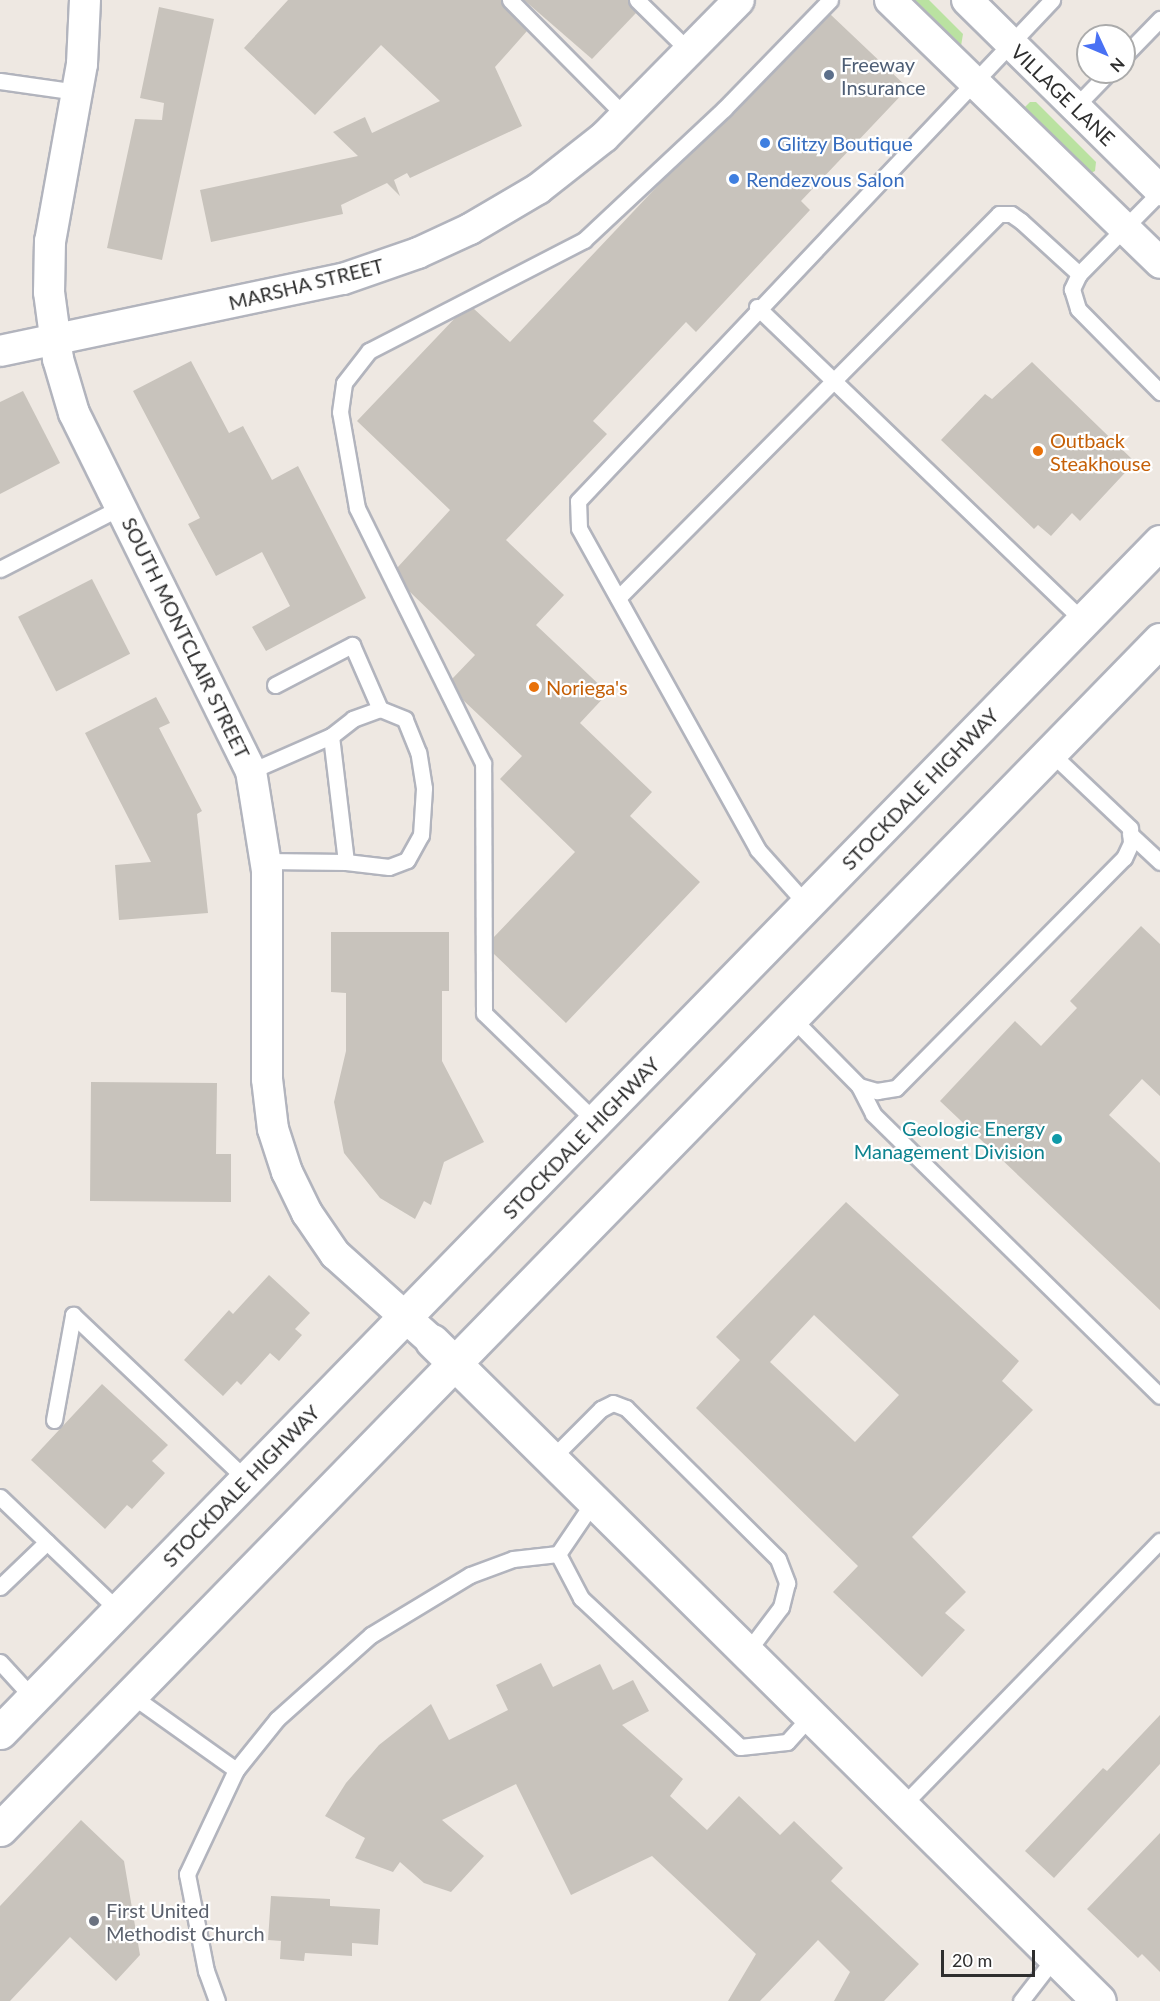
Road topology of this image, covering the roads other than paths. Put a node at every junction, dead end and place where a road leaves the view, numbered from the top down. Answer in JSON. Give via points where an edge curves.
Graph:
{"nodes":[{"id":1,"x":85,"y":0,"type":"edge"},
{"id":2,"x":510,"y":0,"type":"edge"},
{"id":3,"x":637,"y":0,"type":"edge"},
{"id":4,"x":739,"y":0,"type":"edge"},
{"id":5,"x":830,"y":0,"type":"edge"},
{"id":6,"x":890,"y":0,"type":"edge"},
{"id":7,"x":967,"y":0,"type":"edge"},
{"id":8,"x":1052,"y":0,"type":"edge"},
{"id":9,"x":1160,"y":19,"type":"edge"},
{"id":10,"x":1010,"y":43,"type":"junction"},
{"id":11,"x":1136,"y":44,"type":"edge"},
{"id":12,"x":689,"y":51,"type":"junction"},
{"id":13,"x":974,"y":80,"type":"junction"},
{"id":14,"x":0,"y":81,"type":"edge"},
{"id":15,"x":1097,"y":84,"type":"edge"},
{"id":16,"x":77,"y":92,"type":"junction"},
{"id":17,"x":1075,"y":107,"type":"junction"},
{"id":18,"x":625,"y":116,"type":"junction"},
{"id":19,"x":1160,"y":191,"type":"edge"},
{"id":20,"x":1124,"y":228,"type":"junction"},
{"id":21,"x":1160,"y":263,"type":"edge"},
{"id":22,"x":1079,"y":274,"type":"junction"},
{"id":23,"x":758,"y":307,"type":"junction"},
{"id":24,"x":54,"y":340,"type":"junction"},
{"id":25,"x":0,"y":351,"type":"edge"},
{"id":26,"x":835,"y":382,"type":"junction"},
{"id":27,"x":1160,"y":392,"type":"edge"},
{"id":28,"x":121,"y":507,"type":"junction"},
{"id":29,"x":1160,"y":542,"type":"edge"},
{"id":30,"x":0,"y":570,"type":"edge"},
{"id":31,"x":618,"y":598,"type":"junction"},
{"id":32,"x":1083,"y":621,"type":"junction"},
{"id":33,"x":1160,"y":640,"type":"edge"},
{"id":34,"x":274,"y":685,"type":"dead end"},
{"id":35,"x":380,"y":709,"type":"junction"},
{"id":36,"x":331,"y":735,"type":"junction"},
{"id":37,"x":1050,"y":752,"type":"junction"},
{"id":38,"x":251,"y":771,"type":"junction"},
{"id":39,"x":1130,"y":834,"type":"junction"},
{"id":40,"x":266,"y":861,"type":"junction"},
{"id":41,"x":346,"y":862,"type":"junction"},
{"id":42,"x":1160,"y":862,"type":"edge"},
{"id":43,"x":807,"y":905,"type":"junction"},
{"id":44,"x":791,"y":1017,"type":"junction"},
{"id":45,"x":859,"y":1086,"type":"junction"},
{"id":46,"x":596,"y":1122,"type":"junction"},
{"id":47,"x":406,"y":1317,"type":"junction"},
{"id":48,"x":443,"y":1352,"type":"junction"},
{"id":49,"x":1160,"y":1396,"type":"edge"},
{"id":50,"x":54,"y":1420,"type":"dead end"},
{"id":51,"x":551,"y":1458,"type":"junction"},
{"id":52,"x":247,"y":1480,"type":"junction"},
{"id":53,"x":0,"y":1497,"type":"edge"},
{"id":54,"x":594,"y":1501,"type":"junction"},
{"id":55,"x":1160,"y":1540,"type":"edge"},
{"id":56,"x":47,"y":1542,"type":"junction"},
{"id":57,"x":558,"y":1554,"type":"junction"},
{"id":58,"x":0,"y":1587,"type":"edge"},
{"id":59,"x":119,"y":1611,"type":"junction"},
{"id":60,"x":747,"y":1652,"type":"junction"},
{"id":61,"x":0,"y":1662,"type":"edge"},
{"id":62,"x":131,"y":1695,"type":"junction"},
{"id":63,"x":33,"y":1698,"type":"junction"},
{"id":64,"x":811,"y":1716,"type":"junction"},
{"id":65,"x":0,"y":1732,"type":"edge"},
{"id":66,"x":236,"y":1770,"type":"junction"},
{"id":67,"x":902,"y":1806,"type":"junction"},
{"id":68,"x":0,"y":1829,"type":"edge"},
{"id":69,"x":1055,"y":1957,"type":"junction"},
{"id":70,"x":217,"y":2001,"type":"edge"},
{"id":71,"x":1021,"y":2001,"type":"edge"},
{"id":72,"x":1099,"y":2001,"type":"edge"}],
"edges":[{"from":1,"to":16,"type":"street","name":"SOUTH MONTCLAIR STREET"},
{"from":2,"to":18,"type":"lane"},
{"from":3,"to":12,"type":"lane"},
{"from":4,"to":12,"type":"street","name":"MARSHA STREET"},
{"from":5,"to":46,"type":"lane","via":[[724,109],[584,240],[369,351],[344,383],[340,412],[357,508],[483,763],[484,1013]]},
{"from":6,"to":13,"type":"street"},
{"from":7,"to":10,"type":"street","name":"VILLAGE LANE"},
{"from":8,"to":10,"type":"lane"},
{"from":9,"to":11,"type":"lane"},
{"from":10,"to":13,"type":"lane"},
{"from":10,"to":17,"type":"street","name":"VILLAGE LANE"},
{"from":12,"to":18,"type":"street","name":"MARSHA STREET"},
{"from":13,"to":20,"type":"street"},
{"from":13,"to":23,"type":"lane"},
{"from":14,"to":16,"type":"lane"},
{"from":15,"to":17,"type":"lane"},
{"from":16,"to":24,"type":"street","name":"SOUTH MONTCLAIR STREET","via":[[50,241],[49,292]]},
{"from":17,"to":19,"type":"street","name":"VILLAGE LANE"},
{"from":18,"to":24,"type":"street","name":"MARSHA STREET","via":[[538,189],[479,224],[418,253],[343,279]]},
{"from":19,"to":20,"type":"lane"},
{"from":20,"to":21,"type":"street"},
{"from":20,"to":22,"type":"lane"},
{"from":22,"to":26,"type":"lane","via":[[1021,221],[1011,214],[999,214]]},
{"from":22,"to":27,"type":"lane","via":[[1072,289],[1078,309]]},
{"from":23,"to":26,"type":"lane"},
{"from":23,"to":31,"type":"lane","via":[[578,501],[579,528]]},
{"from":24,"to":25,"type":"street","name":"MARSHA STREET"},
{"from":24,"to":28,"type":"street","name":"SOUTH MONTCLAIR STREET","via":[[75,413]]},
{"from":26,"to":31,"type":"lane"},
{"from":26,"to":32,"type":"lane"},
{"from":28,"to":30,"type":"lane"},
{"from":28,"to":38,"type":"street","name":"SOUTH MONTCLAIR STREET"},
{"from":29,"to":32,"type":"main road","name":"STOCKDALE HIGHWAY"},
{"from":31,"to":43,"type":"lane","via":[[758,850]]},
{"from":32,"to":43,"type":"main road","name":"STOCKDALE HIGHWAY"},
{"from":33,"to":37,"type":"main road"},
{"from":34,"to":35,"type":"lane","via":[[352,645]]},
{"from":35,"to":36,"type":"lane","via":[[353,719]]},
{"from":35,"to":41,"type":"lane","via":[[405,719],[418,752],[424,788],[421,835],[407,860],[389,867]]},
{"from":36,"to":38,"type":"lane"},
{"from":36,"to":41,"type":"lane"},
{"from":37,"to":39,"type":"lane","via":[[1130,828]]},
{"from":37,"to":44,"type":"main road"},
{"from":38,"to":40,"type":"street","name":"SOUTH MONTCLAIR STREET"},
{"from":39,"to":42,"type":"lane"},
{"from":39,"to":45,"type":"lane","via":[[1131,843],[1124,858],[896,1088],[877,1091]]},
{"from":40,"to":41,"type":"lane"},
{"from":40,"to":47,"type":"street","name":"SOUTH MONTCLAIR STREET","via":[[267,1079],[273,1129],[306,1213],[335,1254]]},
{"from":43,"to":46,"type":"main road","name":"STOCKDALE HIGHWAY"},
{"from":44,"to":45,"type":"lane"},
{"from":44,"to":48,"type":"main road"},
{"from":45,"to":49,"type":"lane","via":[[873,1114]]},
{"from":46,"to":47,"type":"main road","name":"STOCKDALE HIGHWAY"},
{"from":47,"to":48,"type":"street","name":"SOUTH MONTCLAIR STREET"},
{"from":47,"to":52,"type":"main road","name":"STOCKDALE HIGHWAY"},
{"from":48,"to":51,"type":"main road"},
{"from":48,"to":62,"type":"main road"},
{"from":50,"to":52,"type":"lane","via":[[73,1315]]},
{"from":51,"to":54,"type":"main road"},
{"from":51,"to":60,"type":"lane","via":[[601,1409],[613,1403],[626,1408],[778,1559],[788,1583],[781,1606]]},
{"from":52,"to":59,"type":"main road","name":"STOCKDALE HIGHWAY"},
{"from":53,"to":56,"type":"lane"},
{"from":54,"to":57,"type":"lane"},
{"from":54,"to":60,"type":"main road"},
{"from":55,"to":67,"type":"lane"},
{"from":56,"to":58,"type":"lane"},
{"from":56,"to":59,"type":"lane"},
{"from":57,"to":64,"type":"lane","via":[[581,1598],[740,1747],[787,1742]]},
{"from":57,"to":66,"type":"lane","via":[[513,1559],[471,1575],[371,1635],[277,1719]]},
{"from":59,"to":63,"type":"main road","name":"STOCKDALE HIGHWAY"},
{"from":60,"to":64,"type":"main road"},
{"from":61,"to":63,"type":"lane"},
{"from":62,"to":66,"type":"lane"},
{"from":62,"to":68,"type":"main road"},
{"from":63,"to":65,"type":"main road","name":"STOCKDALE HIGHWAY"},
{"from":64,"to":67,"type":"main road"},
{"from":66,"to":70,"type":"lane","via":[[188,1874],[206,1971]]},
{"from":67,"to":69,"type":"main road"},
{"from":69,"to":71,"type":"lane"},
{"from":69,"to":72,"type":"main road"}]}
